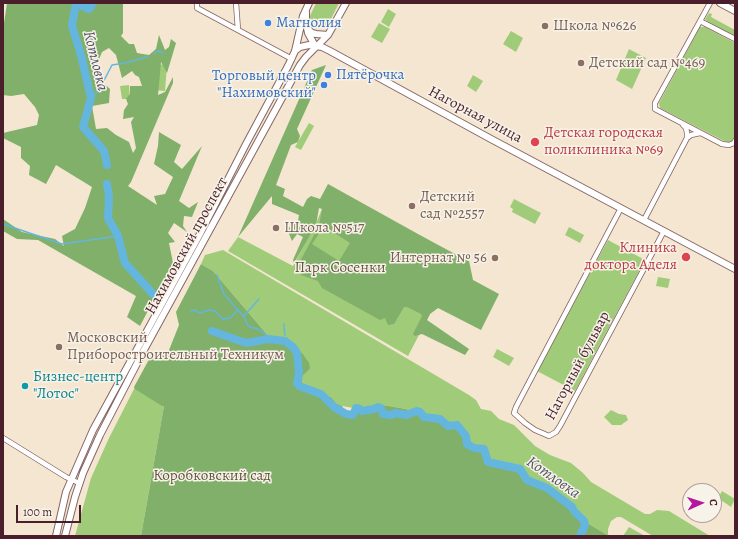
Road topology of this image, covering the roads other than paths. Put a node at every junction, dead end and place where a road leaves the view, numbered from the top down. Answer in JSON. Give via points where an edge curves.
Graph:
{"nodes":[{"id":1,"x":197,"y":3,"type":"edge"},
{"id":2,"x":236,"y":3,"type":"edge"},
{"id":3,"x":346,"y":3,"type":"edge"},
{"id":4,"x":710,"y":3,"type":"edge"},
{"id":5,"x":720,"y":3,"type":"edge"},
{"id":6,"x":308,"y":6,"type":"edge"},
{"id":7,"x":735,"y":11,"type":"edge"},
{"id":8,"x":700,"y":21,"type":"junction"},
{"id":9,"x":307,"y":28,"type":"junction"},
{"id":10,"x":238,"y":30,"type":"junction"},
{"id":11,"x":328,"y":36,"type":"junction"},
{"id":12,"x":735,"y":40,"type":"edge"},
{"id":13,"x":316,"y":46,"type":"junction"},
{"id":14,"x":295,"y":51,"type":"junction"},
{"id":15,"x":330,"y":51,"type":"junction"},
{"id":16,"x":292,"y":59,"type":"junction"},
{"id":17,"x":304,"y":59,"type":"junction"},
{"id":18,"x":683,"y":124,"type":"junction"},
{"id":19,"x":701,"y":133,"type":"junction"},
{"id":20,"x":687,"y":138,"type":"junction"},
{"id":21,"x":735,"y":140,"type":"edge"},
{"id":22,"x":621,"y":208,"type":"junction"},
{"id":23,"x":644,"y":220,"type":"junction"},
{"id":24,"x":664,"y":231,"type":"junction"},
{"id":25,"x":735,"y":269,"type":"edge"},
{"id":26,"x":3,"y":438,"type":"edge"},
{"id":27,"x":71,"y":479,"type":"junction"},
{"id":28,"x":79,"y":483,"type":"junction"},
{"id":29,"x":56,"y":536,"type":"edge"},
{"id":30,"x":65,"y":536,"type":"edge"}],
"edges":[{"from":1,"to":10,"type":"street","via":[[197,8]]},
{"from":2,"to":10,"type":"street"},
{"from":3,"to":11,"type":"main road","name":"Нахимовский проспект"},
{"from":4,"to":8,"type":"street"},
{"from":5,"to":7,"type":"main road"},
{"from":6,"to":9,"type":"main road","name":"Нахимовский проспект"},
{"from":6,"to":14,"type":"main road","name":"Нахимовский проспект","via":[[303,16]]},
{"from":8,"to":12,"type":"street"},
{"from":8,"to":18,"type":"street","via":[[655,103],[656,109]]},
{"from":9,"to":11,"type":"main road","via":[[312,33]]},
{"from":9,"to":13,"type":"main road"},
{"from":10,"to":16,"type":"street"},
{"from":11,"to":13,"type":"main road","name":"Нахимовский проспект"},
{"from":11,"to":15,"type":"main road","via":[[327,45]]},
{"from":13,"to":14,"type":"main road","name":"Нагорная улица","via":[[304,45]]},
{"from":13,"to":15,"type":"main road","name":"Нагорная улица"},
{"from":13,"to":17,"type":"main road","name":"Нахимовский проспект"},
{"from":14,"to":16,"type":"main road","name":"Нахимовский проспект"},
{"from":15,"to":17,"type":"main road","via":[[317,48]]},
{"from":15,"to":22,"type":"main road","name":"Нагорная улица"},
{"from":16,"to":27,"type":"main road","name":"Нахимовский проспект","via":[[93,430]]},
{"from":17,"to":28,"type":"main road","name":"Нахимовский проспект","via":[[145,348],[100,435]]},
{"from":18,"to":19,"type":"street"},
{"from":18,"to":20,"type":"street"},
{"from":19,"to":20,"type":"street"},
{"from":19,"to":21,"type":"street","via":[[722,144],[729,145]]},
{"from":20,"to":23,"type":"street"},
{"from":22,"to":23,"type":"main road","name":"Нагорная улица"},
{"from":22,"to":24,"type":"street","name":"Нагорный бульвар","via":[[516,407],[514,413],[535,430],[549,436],[560,426]]},
{"from":23,"to":24,"type":"main road","name":"Нагорная улица"},
{"from":24,"to":25,"type":"main road","name":"Нагорная улица"},
{"from":26,"to":27,"type":"street"},
{"from":27,"to":28,"type":"street"},
{"from":27,"to":29,"type":"main road","name":"Нахимовский проспект"},
{"from":28,"to":30,"type":"main road","name":"Нахимовский проспект"}]}
